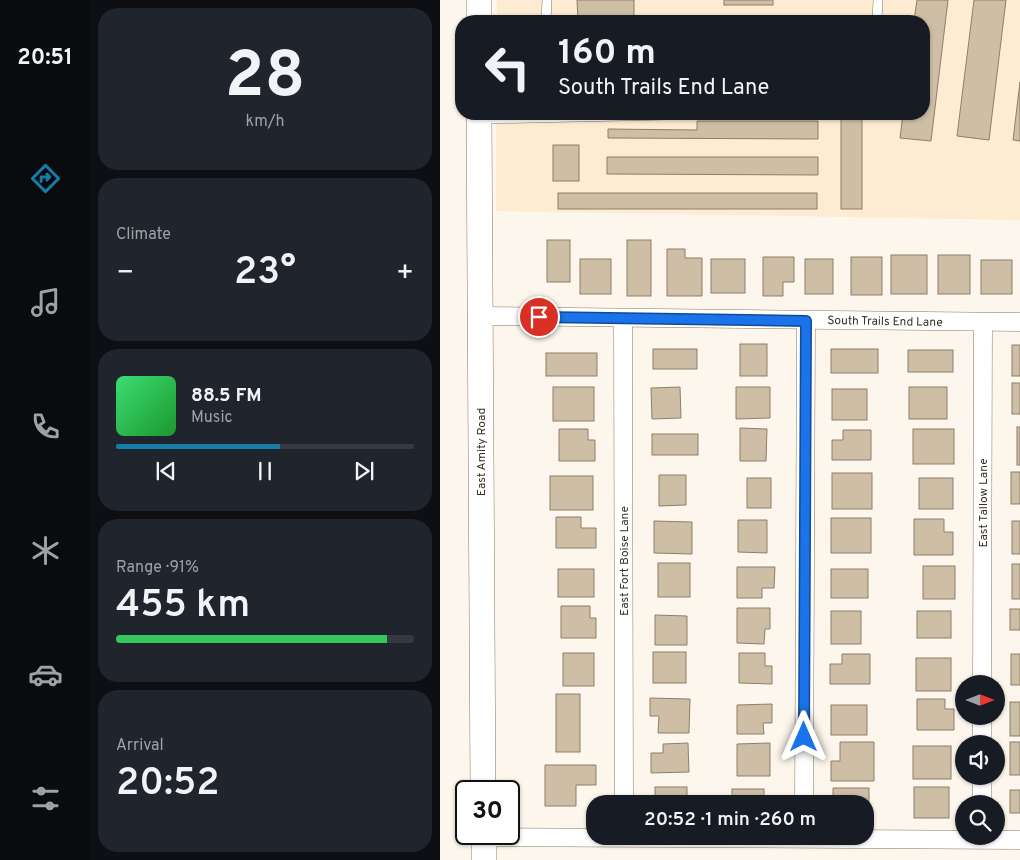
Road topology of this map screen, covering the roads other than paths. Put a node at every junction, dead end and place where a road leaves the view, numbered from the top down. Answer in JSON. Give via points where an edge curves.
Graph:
{"nodes":[{"id":1,"x":479,"y":0,"type":"edge"},
{"id":2,"x":547,"y":0,"type":"edge"},
{"id":3,"x":878,"y":0,"type":"edge"},
{"id":4,"x":479,"y":15,"type":"edge"},
{"id":5,"x":546,"y":15,"type":"edge"},
{"id":6,"x":877,"y":15,"type":"edge"},
{"id":7,"x":479,"y":120,"type":"edge"},
{"id":8,"x":481,"y":316,"type":"junction"},
{"id":9,"x":623,"y":318,"type":"junction"},
{"id":10,"x":806,"y":321,"type":"junction"},
{"id":11,"x":983,"y":322,"type":"junction"},
{"id":12,"x":1020,"y":322,"type":"edge"},
{"id":13,"x":982,"y":675,"type":"edge"},
{"id":14,"x":483,"y":780,"type":"edge"},
{"id":15,"x":624,"y":795,"type":"edge"},
{"id":16,"x":804,"y":795,"type":"edge"},
{"id":17,"x":874,"y":838,"type":"edge"},
{"id":18,"x":955,"y":838,"type":"edge"},
{"id":19,"x":586,"y":839,"type":"edge"},
{"id":20,"x":1005,"y":839,"type":"edge"},
{"id":21,"x":1020,"y":840,"type":"edge"},
{"id":22,"x":520,"y":842,"type":"edge"}],
"edges":[{"from":1,"to":4,"type":"street"},
{"from":2,"to":5,"type":"lane"},
{"from":3,"to":6,"type":"lane"},
{"from":7,"to":8,"type":"street","name":"East Amity Road"},
{"from":8,"to":9,"type":"street","name":"South Trails End Lane"},
{"from":8,"to":14,"type":"street","name":"East Amity Road"},
{"from":9,"to":10,"type":"street","name":"South Trails End Lane"},
{"from":9,"to":15,"type":"street","name":"East Fort Boise Lane"},
{"from":10,"to":11,"type":"street","name":"South Trails End Lane"},
{"from":10,"to":16,"type":"street"},
{"from":11,"to":12,"type":"street","name":"South Trails End Lane"},
{"from":11,"to":13,"type":"street","name":"East Tallow Lane"},
{"from":17,"to":18,"type":"street"},
{"from":19,"to":22,"type":"street"},
{"from":20,"to":21,"type":"street"}]}
